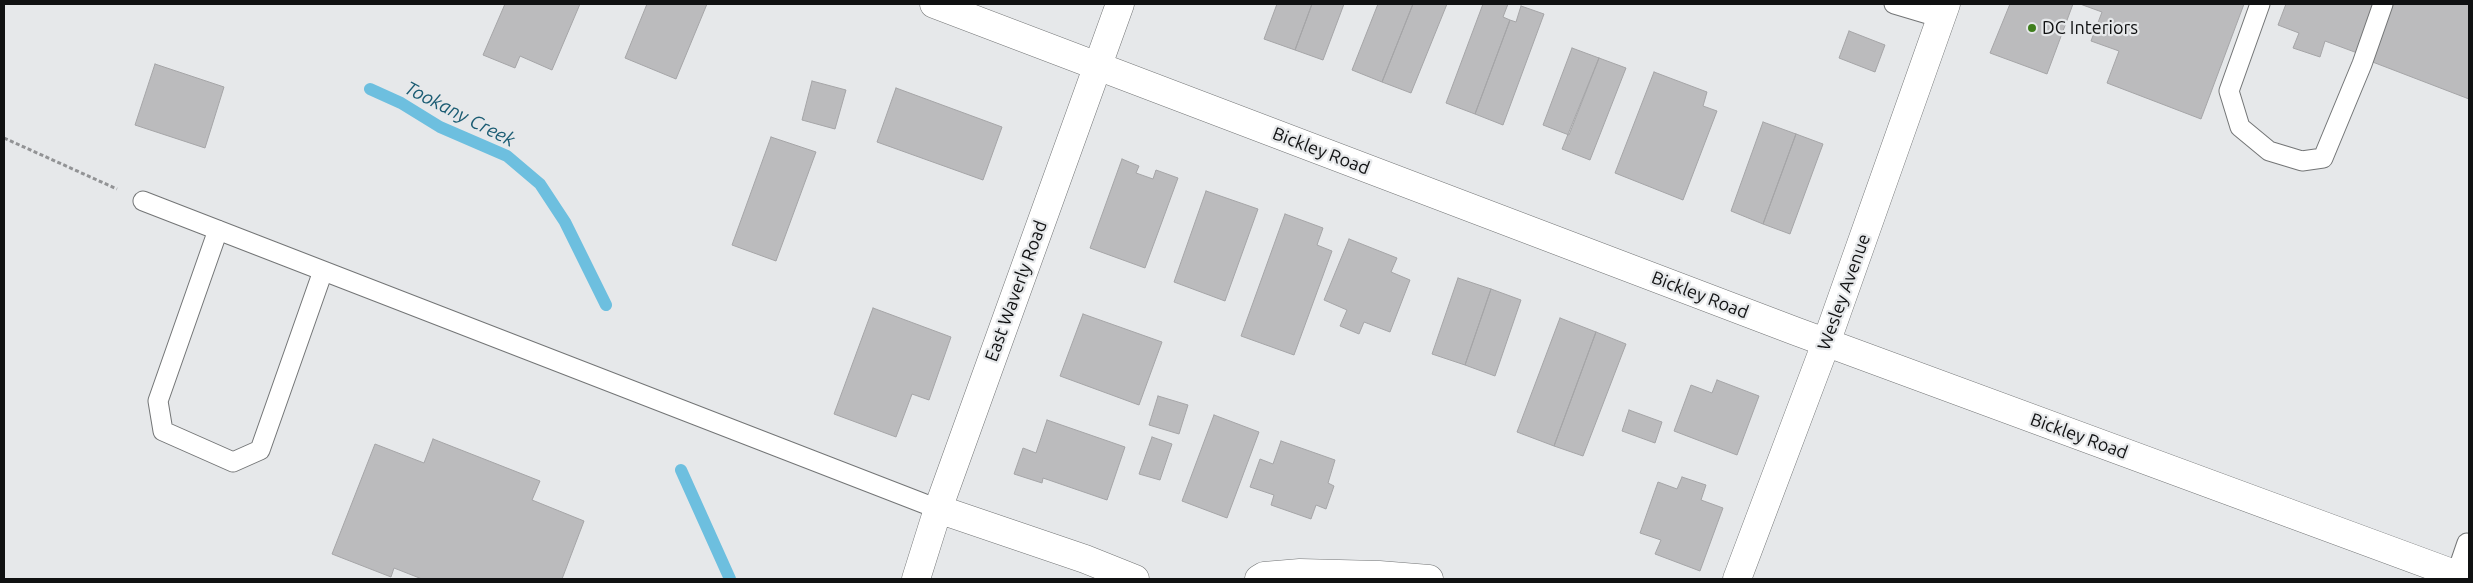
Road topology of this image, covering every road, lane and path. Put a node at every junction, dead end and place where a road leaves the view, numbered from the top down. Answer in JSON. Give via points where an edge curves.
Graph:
{"nodes":[{"id":1,"x":934,"y":4,"type":"edge"},
{"id":2,"x":1120,"y":4,"type":"edge"},
{"id":3,"x":1894,"y":4,"type":"edge"},
{"id":4,"x":2260,"y":4,"type":"edge"},
{"id":5,"x":2383,"y":4,"type":"edge"},
{"id":6,"x":1944,"y":11,"type":"edge"},
{"id":7,"x":1096,"y":66,"type":"junction"},
{"id":8,"x":4,"y":138,"type":"edge"},
{"id":9,"x":142,"y":201,"type":"joint"},
{"id":10,"x":218,"y":230,"type":"junction"},
{"id":11,"x":323,"y":270,"type":"junction"},
{"id":12,"x":1826,"y":343,"type":"junction"},
{"id":13,"x":938,"y":509,"type":"junction"},
{"id":14,"x":2467,"y":543,"type":"dead end"},
{"id":15,"x":2462,"y":577,"type":"edge"},
{"id":16,"x":916,"y":579,"type":"edge"},
{"id":17,"x":1135,"y":579,"type":"edge"},
{"id":18,"x":1259,"y":579,"type":"edge"},
{"id":19,"x":1429,"y":579,"type":"edge"},
{"id":20,"x":1737,"y":579,"type":"edge"}],
"edges":[{"from":1,"to":7,"type":"street","name":"Bickley Road"},
{"from":2,"to":7,"type":"street","name":"East Waverly Road"},
{"from":3,"to":6,"type":"lane"},
{"from":4,"to":5,"type":"lane","via":[[2229,91],[2240,127],[2270,151],[2302,161],[2323,158]]},
{"from":6,"to":12,"type":"street","name":"Wesley Avenue"},
{"from":7,"to":12,"type":"street","name":"Bickley Road"},
{"from":7,"to":13,"type":"street","name":"East Waverly Road"},
{"from":8,"to":9,"type":"path"},
{"from":9,"to":10,"type":"lane"},
{"from":10,"to":11,"type":"lane"},
{"from":10,"to":11,"type":"lane","via":[[158,401],[163,431],[233,462],[260,450]]},
{"from":11,"to":13,"type":"lane"},
{"from":12,"to":15,"type":"street","name":"Bickley Road"},
{"from":12,"to":20,"type":"street","name":"Wesley Avenue"},
{"from":13,"to":16,"type":"street","name":"East Waverly Road"},
{"from":13,"to":17,"type":"street"},
{"from":14,"to":15,"type":"lane"},
{"from":18,"to":19,"type":"street","via":[[1318,573]]}]}
